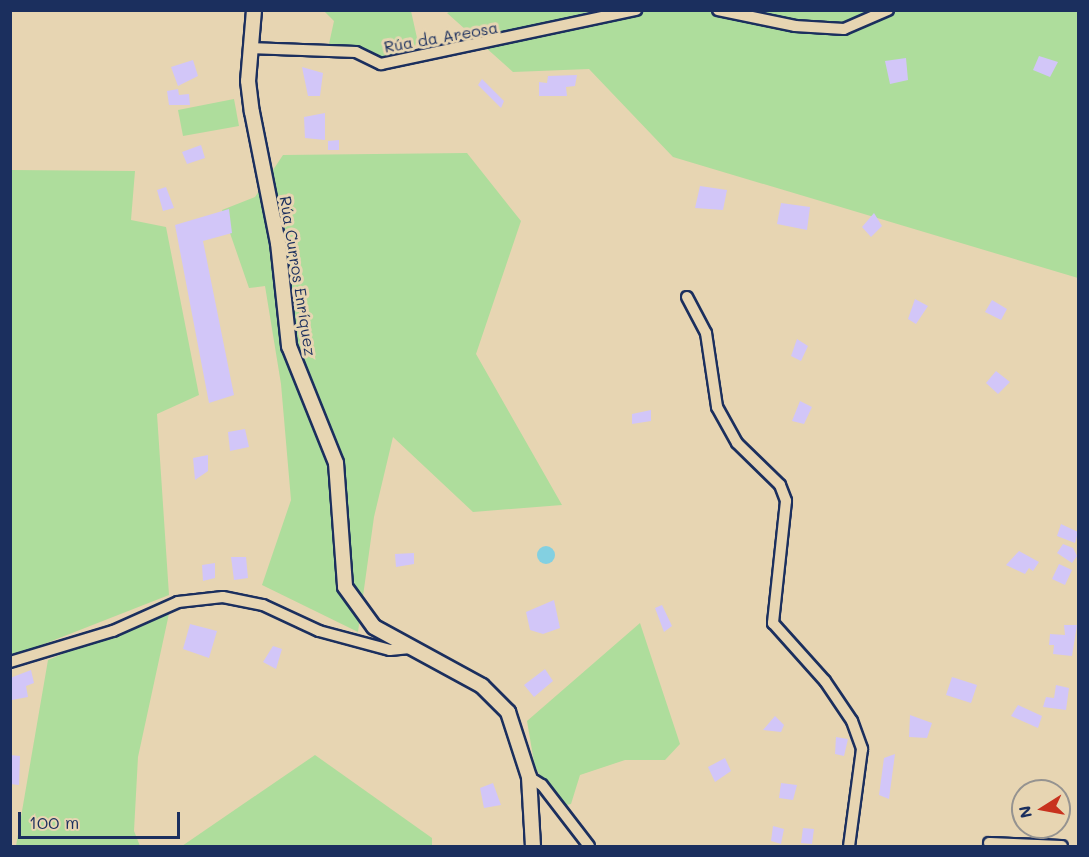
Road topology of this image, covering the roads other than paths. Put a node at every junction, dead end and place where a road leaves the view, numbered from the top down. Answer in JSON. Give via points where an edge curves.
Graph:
{"nodes":[{"id":1,"x":254,"y":10,"type":"edge"},
{"id":2,"x":636,"y":10,"type":"edge"},
{"id":3,"x":718,"y":10,"type":"edge"},
{"id":4,"x":888,"y":10,"type":"edge"},
{"id":5,"x":249,"y":48,"type":"junction"},
{"id":6,"x":687,"y":297,"type":"dead end"},
{"id":7,"x":410,"y":648,"type":"junction"},
{"id":8,"x":10,"y":662,"type":"edge"},
{"id":9,"x":529,"y":777,"type":"junction"},
{"id":10,"x":989,"y":843,"type":"dead end"},
{"id":11,"x":533,"y":846,"type":"edge"},
{"id":12,"x":589,"y":846,"type":"edge"},
{"id":13,"x":849,"y":846,"type":"edge"},
{"id":14,"x":1062,"y":846,"type":"edge"}],
"edges":[{"from":1,"to":5,"type":"street","name":"Rúa Curros Enríquez"},
{"from":2,"to":5,"type":"street","name":"Rúa da Areosa","via":[[381,64],[356,52]]},
{"from":3,"to":4,"type":"street","via":[[795,26],[844,29]]},
{"from":5,"to":7,"type":"street","name":"Rúa Curros Enríquez","via":[[252,112],[278,243],[289,346],[336,463],[345,587],[362,616]]},
{"from":6,"to":13,"type":"street","via":[[706,333],[717,407],[737,443],[780,485],[786,501],[773,623],[825,681],[852,721],[862,749]]},
{"from":7,"to":8,"type":"street","via":[[390,650],[319,631],[263,605],[223,597],[178,602],[103,634]]},
{"from":7,"to":9,"type":"street","name":"Rúa Curros Enríquez","via":[[498,699],[517,730]]},
{"from":9,"to":11,"type":"street","name":"Rúa Curros Enríquez"},
{"from":9,"to":12,"type":"street","via":[[542,785]]},
{"from":10,"to":14,"type":"street"}]}
